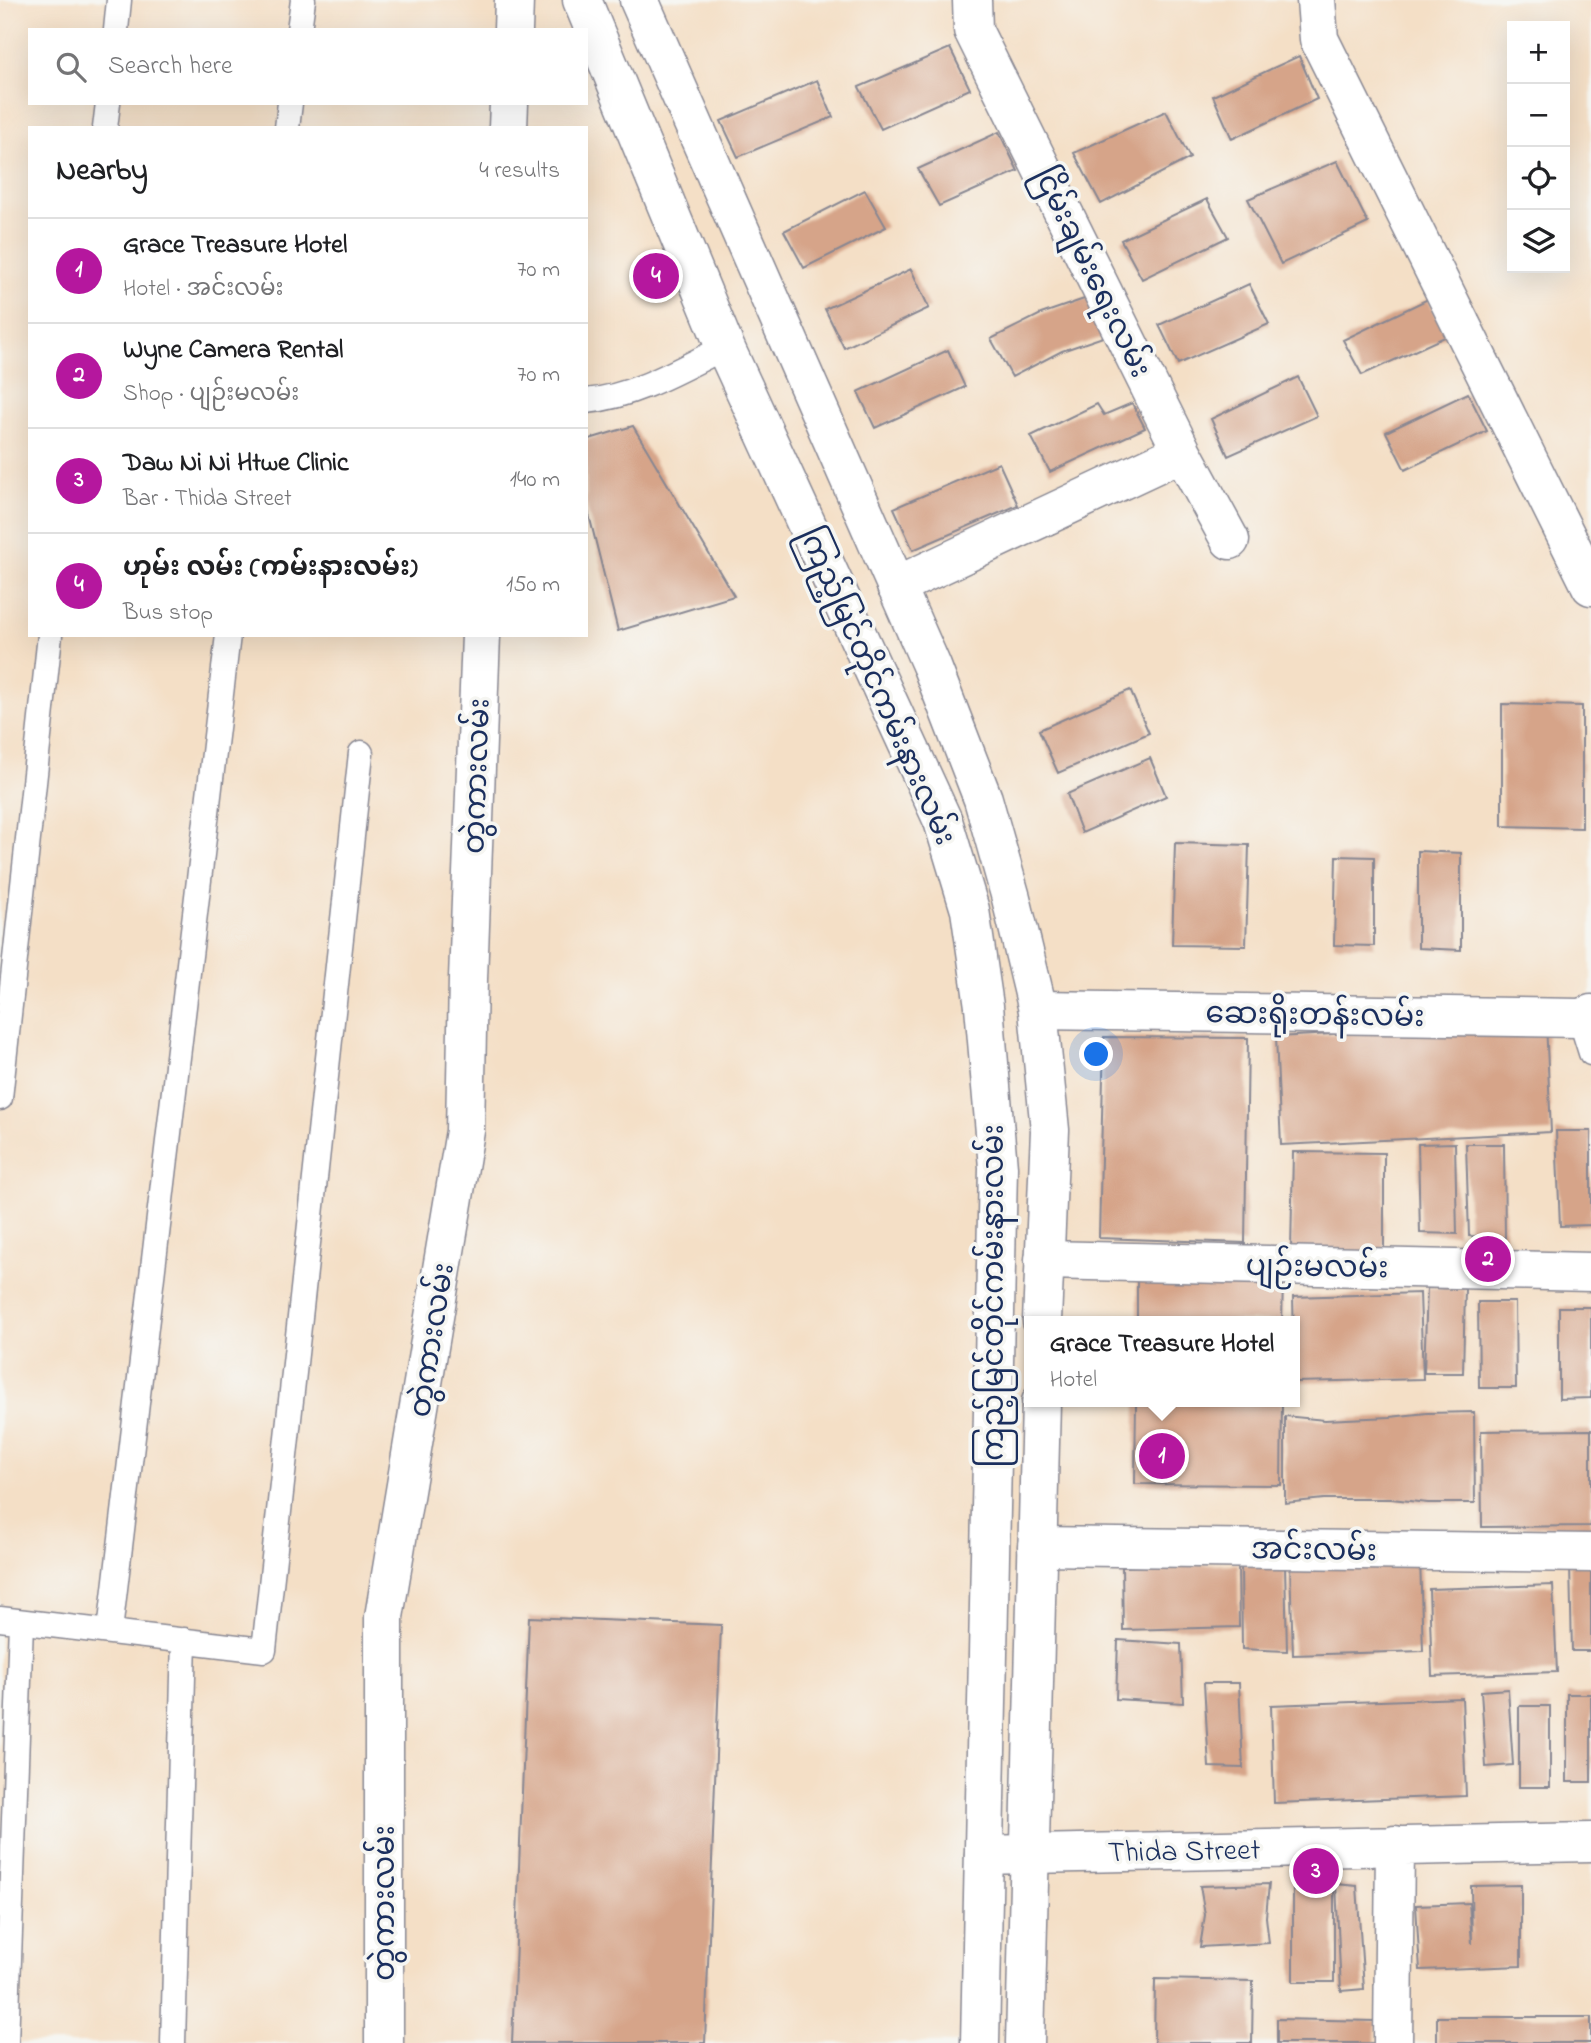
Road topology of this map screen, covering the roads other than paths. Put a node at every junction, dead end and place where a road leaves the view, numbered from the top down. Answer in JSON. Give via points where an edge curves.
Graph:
{"nodes":[{"id":1,"x":119,"y":0,"type":"edge"},
{"id":2,"x":303,"y":0,"type":"edge"},
{"id":3,"x":514,"y":0,"type":"edge"},
{"id":4,"x":582,"y":0,"type":"edge"},
{"id":5,"x":639,"y":0,"type":"edge"},
{"id":6,"x":972,"y":0,"type":"edge"},
{"id":7,"x":1317,"y":0,"type":"edge"},
{"id":8,"x":116,"y":28,"type":"edge"},
{"id":9,"x":299,"y":28,"type":"edge"},
{"id":10,"x":513,"y":28,"type":"edge"},
{"id":11,"x":108,"y":105,"type":"edge"},
{"id":12,"x":290,"y":105,"type":"edge"},
{"id":13,"x":509,"y":105,"type":"edge"},
{"id":14,"x":105,"y":126,"type":"edge"},
{"id":15,"x":288,"y":126,"type":"edge"},
{"id":16,"x":508,"y":126,"type":"edge"},
{"id":17,"x":725,"y":347,"type":"junction"},
{"id":18,"x":588,"y":401,"type":"edge"},
{"id":19,"x":1182,"y":452,"type":"junction"},
{"id":20,"x":1230,"y":540,"type":"dead end"},
{"id":21,"x":896,"y":586,"type":"junction"},
{"id":22,"x":1591,"y":586,"type":"edge"},
{"id":23,"x":50,"y":637,"type":"edge"},
{"id":24,"x":228,"y":637,"type":"edge"},
{"id":25,"x":481,"y":637,"type":"edge"},
{"id":26,"x":361,"y":753,"type":"dead end"},
{"id":27,"x":1038,"y":1010,"type":"junction"},
{"id":28,"x":1587,"y":1028,"type":"edge"},
{"id":29,"x":0,"y":1098,"type":"edge"},
{"id":30,"x":1044,"y":1260,"type":"junction"},
{"id":31,"x":1591,"y":1272,"type":"edge"},
{"id":32,"x":1042,"y":1316,"type":"edge"},
{"id":33,"x":1041,"y":1407,"type":"edge"},
{"id":34,"x":1037,"y":1546,"type":"junction"},
{"id":35,"x":1591,"y":1553,"type":"edge"},
{"id":36,"x":10,"y":1621,"type":"edge"},
{"id":37,"x":110,"y":1631,"type":"junction"},
{"id":38,"x":184,"y":1640,"type":"junction"},
{"id":39,"x":989,"y":1646,"type":"junction"},
{"id":40,"x":1035,"y":1647,"type":"junction"},
{"id":41,"x":1591,"y":1842,"type":"edge"},
{"id":42,"x":1395,"y":1845,"type":"junction"},
{"id":43,"x":1030,"y":1854,"type":"junction"},
{"id":44,"x":984,"y":1855,"type":"junction"},
{"id":45,"x":6,"y":2043,"type":"edge"},
{"id":46,"x":173,"y":2043,"type":"edge"},
{"id":47,"x":384,"y":2043,"type":"edge"},
{"id":48,"x":980,"y":2043,"type":"edge"},
{"id":49,"x":1025,"y":2043,"type":"edge"},
{"id":50,"x":1392,"y":2043,"type":"edge"}],
"edges":[{"from":1,"to":8,"type":"lane"},
{"from":2,"to":9,"type":"lane"},
{"from":3,"to":10,"type":"main road"},
{"from":4,"to":17,"type":"main road","name":"ကြည့်မြင်တိုင်ကမ်းနားလမ်း"},
{"from":5,"to":21,"type":"main road","name":"ကြည့်မြင်တိုင်ကမ်းနားလမ်း"},
{"from":6,"to":19,"type":"main road","name":"ငြိမ်းချမ်းရေးလမ်း","via":[[973,30]]},
{"from":7,"to":22,"type":"main road","via":[[1319,38]]},
{"from":11,"to":14,"type":"lane"},
{"from":12,"to":15,"type":"lane"},
{"from":13,"to":16,"type":"main road"},
{"from":17,"to":18,"type":"lane","via":[[659,379],[603,400]]},
{"from":17,"to":39,"type":"main road","name":"ကြည့်မြင်တိုင်ကမ်းနားလမ်း","via":[[943,821],[970,911],[984,1006],[998,1167]]},
{"from":19,"to":20,"type":"main road","name":"ငြိမ်းချမ်းရေးလမ်း"},
{"from":19,"to":21,"type":"main road"},
{"from":21,"to":27,"type":"main road","name":"ကြည့်မြင်တိုင်ကမ်းနားလမ်း","via":[[983,799]]},
{"from":23,"to":29,"type":"lane"},
{"from":24,"to":37,"type":"lane"},
{"from":25,"to":47,"type":"main road","name":"တွဲကားလမ်း","via":[[465,1131],[384,1617]]},
{"from":26,"to":38,"type":"lane","via":[[264,1650]]},
{"from":27,"to":28,"type":"main road","name":"ဆေးရိုးတန်းလမ်း"},
{"from":27,"to":30,"type":"main road","name":"ကြည့်မြင်တိုင်ကမ်းနားလမ်း","via":[[1050,1130]]},
{"from":30,"to":31,"type":"main road","name":"ပျဉ်းမလမ်း"},
{"from":30,"to":32,"type":"main road","name":"ကြည့်မြင်တိုင်ကမ်းနားလမ်း"},
{"from":33,"to":34,"type":"main road","name":"ကြည့်မြင်တိုင်ကမ်းနားလမ်း"},
{"from":34,"to":35,"type":"main road","name":"အင်းလမ်း"},
{"from":34,"to":40,"type":"main road","name":"ကြည့်မြင်တိုင်ကမ်းနားလမ်း"},
{"from":36,"to":37,"type":"lane"},
{"from":36,"to":45,"type":"lane"},
{"from":37,"to":38,"type":"lane"},
{"from":38,"to":46,"type":"lane"},
{"from":39,"to":40,"type":"main road"},
{"from":39,"to":44,"type":"main road","name":"ကြည့်မြင်တိုင်ကမ်းနားလမ်း"},
{"from":40,"to":43,"type":"main road","name":"ကြည့်မြင်တိုင်ကမ်းနားလမ်း"},
{"from":41,"to":42,"type":"main road","name":"Thida Street"},
{"from":42,"to":43,"type":"main road","name":"Thida Street"},
{"from":42,"to":50,"type":"main road"},
{"from":43,"to":44,"type":"main road","name":"Thida Street"},
{"from":43,"to":49,"type":"main road","name":"ကြည့်မြင်တိုင်ကမ်းနားလမ်း"},
{"from":44,"to":48,"type":"main road","name":"ကြည့်မြင်တိုင်ကမ်းနားလမ်း"}]}
